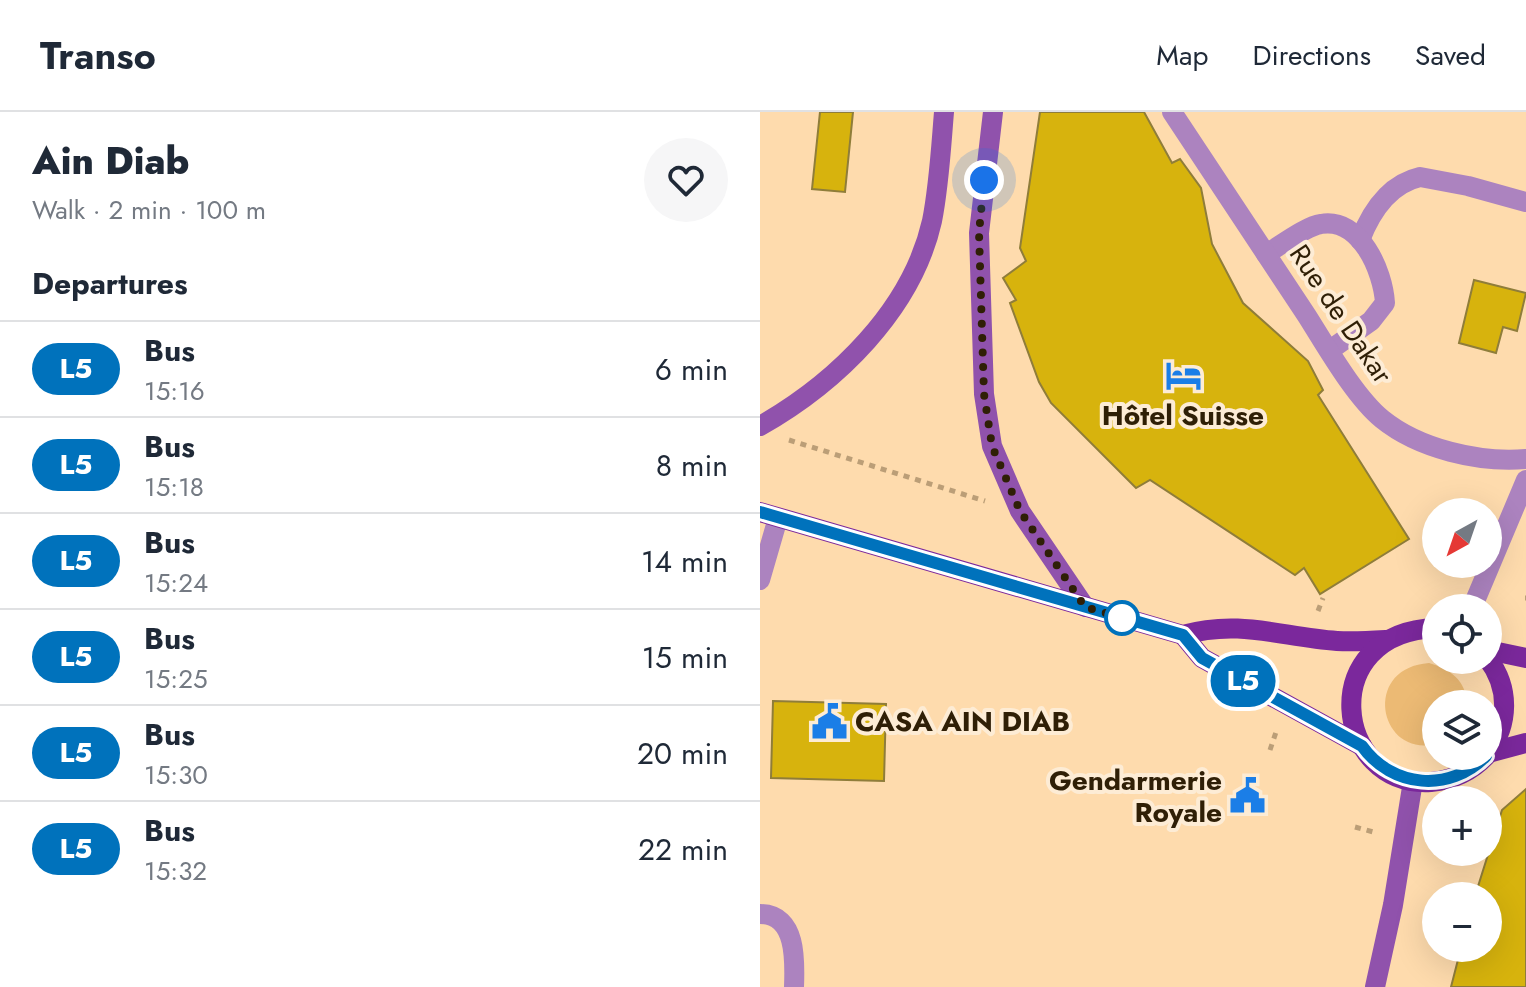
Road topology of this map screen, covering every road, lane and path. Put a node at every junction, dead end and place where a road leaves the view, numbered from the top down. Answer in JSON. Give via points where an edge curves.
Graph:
{"nodes":[{"id":1,"x":944,"y":112,"type":"edge"},
{"id":2,"x":993,"y":112,"type":"edge"},
{"id":3,"x":1172,"y":112,"type":"edge"},
{"id":4,"x":1526,"y":202,"type":"edge"},
{"id":5,"x":1360,"y":240,"type":"junction"},
{"id":6,"x":1266,"y":254,"type":"junction"},
{"id":7,"x":1330,"y":350,"type":"junction"},
{"id":8,"x":760,"y":426,"type":"edge"},
{"id":9,"x":788,"y":440,"type":"dead end"},
{"id":10,"x":1526,"y":459,"type":"edge"},
{"id":11,"x":1526,"y":480,"type":"edge"},
{"id":12,"x":986,"y":501,"type":"dead end"},
{"id":13,"x":769,"y":515,"type":"edge"},
{"id":14,"x":760,"y":580,"type":"edge"},
{"id":15,"x":1478,"y":594,"type":"edge"},
{"id":16,"x":1323,"y":598,"type":"dead end"},
{"id":17,"x":1085,"y":607,"type":"junction"},
{"id":18,"x":1318,"y":611,"type":"dead end"},
{"id":19,"x":1422,"y":629,"type":"edge"},
{"id":20,"x":1183,"y":635,"type":"junction"},
{"id":21,"x":1387,"y":640,"type":"junction"},
{"id":22,"x":1502,"y":653,"type":"edge"},
{"id":23,"x":1526,"y":658,"type":"edge"},
{"id":24,"x":1502,"y":692,"type":"edge"},
{"id":25,"x":1502,"y":722,"type":"edge"},
{"id":26,"x":1276,"y":732,"type":"dead end"},
{"id":27,"x":1526,"y":743,"type":"edge"},
{"id":28,"x":1362,"y":746,"type":"junction"},
{"id":29,"x":1270,"y":750,"type":"dead end"},
{"id":30,"x":1502,"y":750,"type":"edge"},
{"id":31,"x":1469,"y":770,"type":"edge"},
{"id":32,"x":1413,"y":781,"type":"junction"},
{"id":33,"x":1355,"y":827,"type":"dead end"},
{"id":34,"x":1377,"y":833,"type":"dead end"},
{"id":35,"x":760,"y":914,"type":"edge"},
{"id":36,"x":794,"y":987,"type":"edge"},
{"id":37,"x":1375,"y":987,"type":"edge"}],
"edges":[{"from":1,"to":8,"type":"main road","via":[[932,222],[898,298],[846,363],[794,407]]},
{"from":2,"to":17,"type":"main road","via":[[979,233],[984,394],[992,446],[1020,511]]},
{"from":3,"to":6,"type":"street","name":"Rue de Dakar"},
{"from":4,"to":5,"type":"street","via":[[1420,177],[1395,188]]},
{"from":5,"to":6,"type":"street","via":[[1340,225],[1323,223]]},
{"from":5,"to":7,"type":"street","via":[[1380,277],[1385,303],[1371,321]]},
{"from":6,"to":7,"type":"street","name":"Rue de Dakar"},
{"from":7,"to":10,"type":"street","name":"Rue de Dakar","via":[[1379,416],[1396,429],[1456,452]]},
{"from":9,"to":12,"type":"path"},
{"from":11,"to":15,"type":"street"},
{"from":13,"to":14,"type":"street"},
{"from":13,"to":17,"type":"main road"},
{"from":16,"to":18,"type":"path"},
{"from":17,"to":20,"type":"main road"},
{"from":19,"to":21,"type":"main road"},
{"from":20,"to":21,"type":"main road","via":[[1241,628],[1335,641]]},
{"from":20,"to":28,"type":"main road","via":[[1202,658]]},
{"from":21,"to":28,"type":"main road","via":[[1368,657],[1352,691],[1352,719]]},
{"from":22,"to":23,"type":"main road"},
{"from":24,"to":25,"type":"main road"},
{"from":26,"to":29,"type":"path"},
{"from":27,"to":30,"type":"main road"},
{"from":28,"to":32,"type":"main road","via":[[1381,766]]},
{"from":31,"to":32,"type":"main road","via":[[1454,778]]},
{"from":32,"to":37,"type":"main road"},
{"from":33,"to":34,"type":"path"},
{"from":35,"to":36,"type":"street","via":[[782,921],[790,936]]}]}
